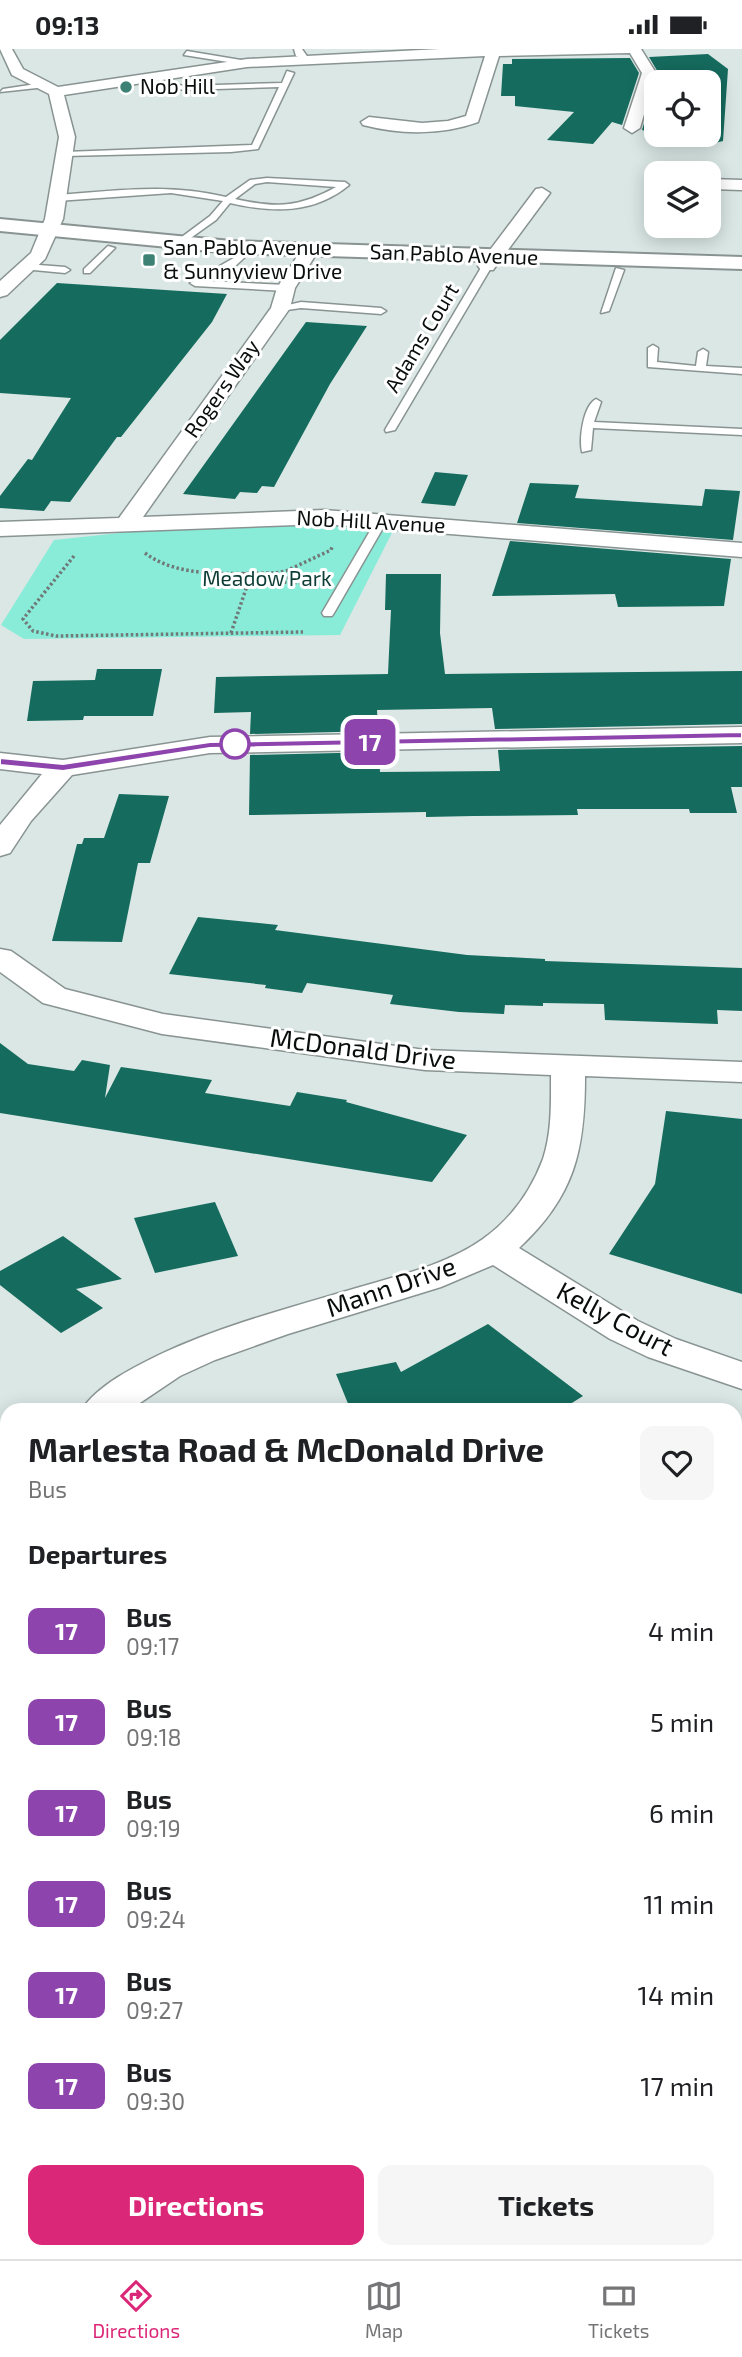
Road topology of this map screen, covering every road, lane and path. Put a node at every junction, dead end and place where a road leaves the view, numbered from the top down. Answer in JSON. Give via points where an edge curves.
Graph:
{"nodes":[{"id":1,"x":5,"y":49,"type":"edge"},
{"id":2,"x":633,"y":49,"type":"edge"},
{"id":3,"x":465,"y":50,"type":"edge"},
{"id":4,"x":493,"y":52,"type":"junction"},
{"id":5,"x":187,"y":53,"type":"dead end"},
{"id":6,"x":303,"y":55,"type":"edge"},
{"id":7,"x":247,"y":63,"type":"junction"},
{"id":8,"x":290,"y":73,"type":"dead end"},
{"id":9,"x":142,"y":80,"type":"junction"},
{"id":10,"x":285,"y":85,"type":"junction"},
{"id":11,"x":50,"y":89,"type":"junction"},
{"id":12,"x":3,"y":90,"type":"dead end"},
{"id":13,"x":369,"y":122,"type":"dead end"},
{"id":14,"x":632,"y":128,"type":"dead end"},
{"id":15,"x":65,"y":154,"type":"junction"},
{"id":16,"x":721,"y":184,"type":"edge"},
{"id":17,"x":742,"y":185,"type":"edge"},
{"id":18,"x":542,"y":193,"type":"dead end"},
{"id":19,"x":57,"y":198,"type":"junction"},
{"id":20,"x":229,"y":199,"type":"junction"},
{"id":21,"x":0,"y":225,"type":"edge"},
{"id":22,"x":46,"y":236,"type":"junction"},
{"id":23,"x":0,"y":237,"type":"edge"},
{"id":24,"x":178,"y":244,"type":"junction"},
{"id":25,"x":111,"y":249,"type":"junction"},
{"id":26,"x":306,"y":256,"type":"junction"},
{"id":27,"x":239,"y":258,"type":"junction"},
{"id":28,"x":490,"y":261,"type":"junction"},
{"id":29,"x":742,"y":263,"type":"edge"},
{"id":30,"x":26,"y":267,"type":"junction"},
{"id":31,"x":65,"y":270,"type":"dead end"},
{"id":32,"x":619,"y":270,"type":"junction"},
{"id":33,"x":86,"y":271,"type":"dead end"},
{"id":34,"x":742,"y":274,"type":"edge"},
{"id":35,"x":4,"y":284,"type":"edge"},
{"id":36,"x":283,"y":298,"type":"junction"},
{"id":37,"x":382,"y":311,"type":"dead end"},
{"id":38,"x":604,"y":311,"type":"dead end"},
{"id":39,"x":653,"y":348,"type":"dead end"},
{"id":40,"x":703,"y":352,"type":"dead end"},
{"id":41,"x":700,"y":369,"type":"junction"},
{"id":42,"x":742,"y":371,"type":"edge"},
{"id":43,"x":596,"y":403,"type":"dead end"},
{"id":44,"x":588,"y":425,"type":"junction"},
{"id":45,"x":390,"y":430,"type":"dead end"},
{"id":46,"x":742,"y":432,"type":"edge"},
{"id":47,"x":586,"y":450,"type":"dead end"},
{"id":48,"x":381,"y":521,"type":"junction"},
{"id":49,"x":127,"y":523,"type":"junction"},
{"id":50,"x":0,"y":529,"type":"edge"},
{"id":51,"x":143,"y":545,"type":"dead end"},
{"id":52,"x":332,"y":546,"type":"dead end"},
{"id":53,"x":742,"y":549,"type":"edge"},
{"id":54,"x":79,"y":553,"type":"dead end"},
{"id":55,"x":234,"y":572,"type":"junction"},
{"id":56,"x":245,"y":572,"type":"junction"},
{"id":57,"x":249,"y":580,"type":"junction"},
{"id":58,"x":328,"y":613,"type":"dead end"},
{"id":59,"x":303,"y":632,"type":"dead end"},
{"id":60,"x":231,"y":633,"type":"junction"},
{"id":61,"x":742,"y":735,"type":"edge"},
{"id":62,"x":0,"y":761,"type":"edge"},
{"id":63,"x":63,"y":768,"type":"junction"},
{"id":64,"x":0,"y":847,"type":"edge"},
{"id":65,"x":0,"y":958,"type":"edge"},
{"id":66,"x":568,"y":1065,"type":"junction"},
{"id":67,"x":742,"y":1072,"type":"edge"},
{"id":68,"x":494,"y":1249,"type":"junction"},
{"id":69,"x":742,"y":1376,"type":"edge"},
{"id":70,"x":112,"y":1403,"type":"edge"}],
"edges":[{"from":1,"to":11,"type":"street","via":[[17,72]]},
{"from":2,"to":4,"type":"street"},
{"from":2,"to":14,"type":"street","via":[[649,73]]},
{"from":3,"to":4,"type":"street"},
{"from":3,"to":6,"type":"street"},
{"from":4,"to":13,"type":"street","via":[[473,119],[454,127]]},
{"from":5,"to":7,"type":"lane"},
{"from":6,"to":7,"type":"street"},
{"from":7,"to":9,"type":"street"},
{"from":8,"to":10,"type":"lane"},
{"from":9,"to":10,"type":"lane","via":[[184,88]]},
{"from":9,"to":11,"type":"street"},
{"from":10,"to":15,"type":"lane","via":[[255,147]]},
{"from":11,"to":12,"type":"lane"},
{"from":11,"to":15,"type":"street","via":[[67,137]]},
{"from":15,"to":19,"type":"street"},
{"from":16,"to":17,"type":"street"},
{"from":18,"to":28,"type":"street"},
{"from":19,"to":20,"type":"lane","via":[[173,190]]},
{"from":19,"to":22,"type":"street"},
{"from":20,"to":20,"type":"lane","via":[[291,207],[345,185],[261,180]]},
{"from":20,"to":24,"type":"lane","via":[[213,218]]},
{"from":21,"to":22,"type":"main road","name":"San Pablo Avenue"},
{"from":22,"to":23,"type":"main road","name":"San Pablo Avenue"},
{"from":22,"to":24,"type":"main road","name":"San Pablo Avenue"},
{"from":22,"to":25,"type":"main road","name":"San Pablo Avenue"},
{"from":22,"to":30,"type":"street","via":[[39,255]]},
{"from":24,"to":26,"type":"main road","name":"San Pablo Avenue"},
{"from":25,"to":27,"type":"main road","name":"San Pablo Avenue"},
{"from":25,"to":33,"type":"lane"},
{"from":26,"to":27,"type":"main road","name":"San Pablo Avenue"},
{"from":26,"to":28,"type":"main road","name":"San Pablo Avenue"},
{"from":26,"to":36,"type":"street","name":"Rogers Way"},
{"from":27,"to":36,"type":"lane","via":[[195,283]]},
{"from":28,"to":29,"type":"main road","name":"San Pablo Avenue"},
{"from":28,"to":32,"type":"main road","name":"San Pablo Avenue"},
{"from":28,"to":45,"type":"lane","name":"Adams Court"},
{"from":30,"to":31,"type":"lane"},
{"from":30,"to":35,"type":"street"},
{"from":32,"to":34,"type":"main road","name":"San Pablo Avenue"},
{"from":32,"to":38,"type":"lane"},
{"from":36,"to":37,"type":"lane","via":[[301,305]]},
{"from":36,"to":49,"type":"street","name":"Rogers Way"},
{"from":39,"to":41,"type":"lane","via":[[652,365]]},
{"from":40,"to":41,"type":"lane"},
{"from":41,"to":42,"type":"lane"},
{"from":43,"to":44,"type":"lane"},
{"from":44,"to":46,"type":"lane"},
{"from":44,"to":47,"type":"lane"},
{"from":48,"to":49,"type":"street","name":"Nob Hill Avenue","via":[[324,517]]},
{"from":48,"to":53,"type":"street","name":"Nob Hill Avenue"},
{"from":48,"to":58,"type":"lane"},
{"from":49,"to":50,"type":"street","name":"Nob Hill Avenue"},
{"from":51,"to":55,"type":"path","via":[[148,557],[170,565]]},
{"from":52,"to":56,"type":"path","via":[[286,571]]},
{"from":54,"to":60,"type":"path","via":[[27,611],[23,619],[33,631],[56,636]]},
{"from":55,"to":56,"type":"path"},
{"from":55,"to":57,"type":"path","via":[[230,579]]},
{"from":56,"to":57,"type":"path","via":[[320,580],[318,584]]},
{"from":57,"to":60,"type":"path"},
{"from":59,"to":60,"type":"path"},
{"from":61,"to":63,"type":"street","via":[[210,745]]},
{"from":62,"to":63,"type":"street"},
{"from":63,"to":64,"type":"street","via":[[20,816]]},
{"from":65,"to":66,"type":"street","name":"McDonald Drive","via":[[54,996],[162,1024],[425,1060]]},
{"from":66,"to":67,"type":"street","name":"McDonald Drive"},
{"from":66,"to":68,"type":"street","name":"Mann Drive","via":[[565,1139],[551,1182],[517,1229]]},
{"from":68,"to":69,"type":"street","name":"Kelly Court","via":[[624,1330]]},
{"from":68,"to":70,"type":"street","name":"Mann Drive","via":[[424,1281],[202,1349],[161,1368]]}]}
